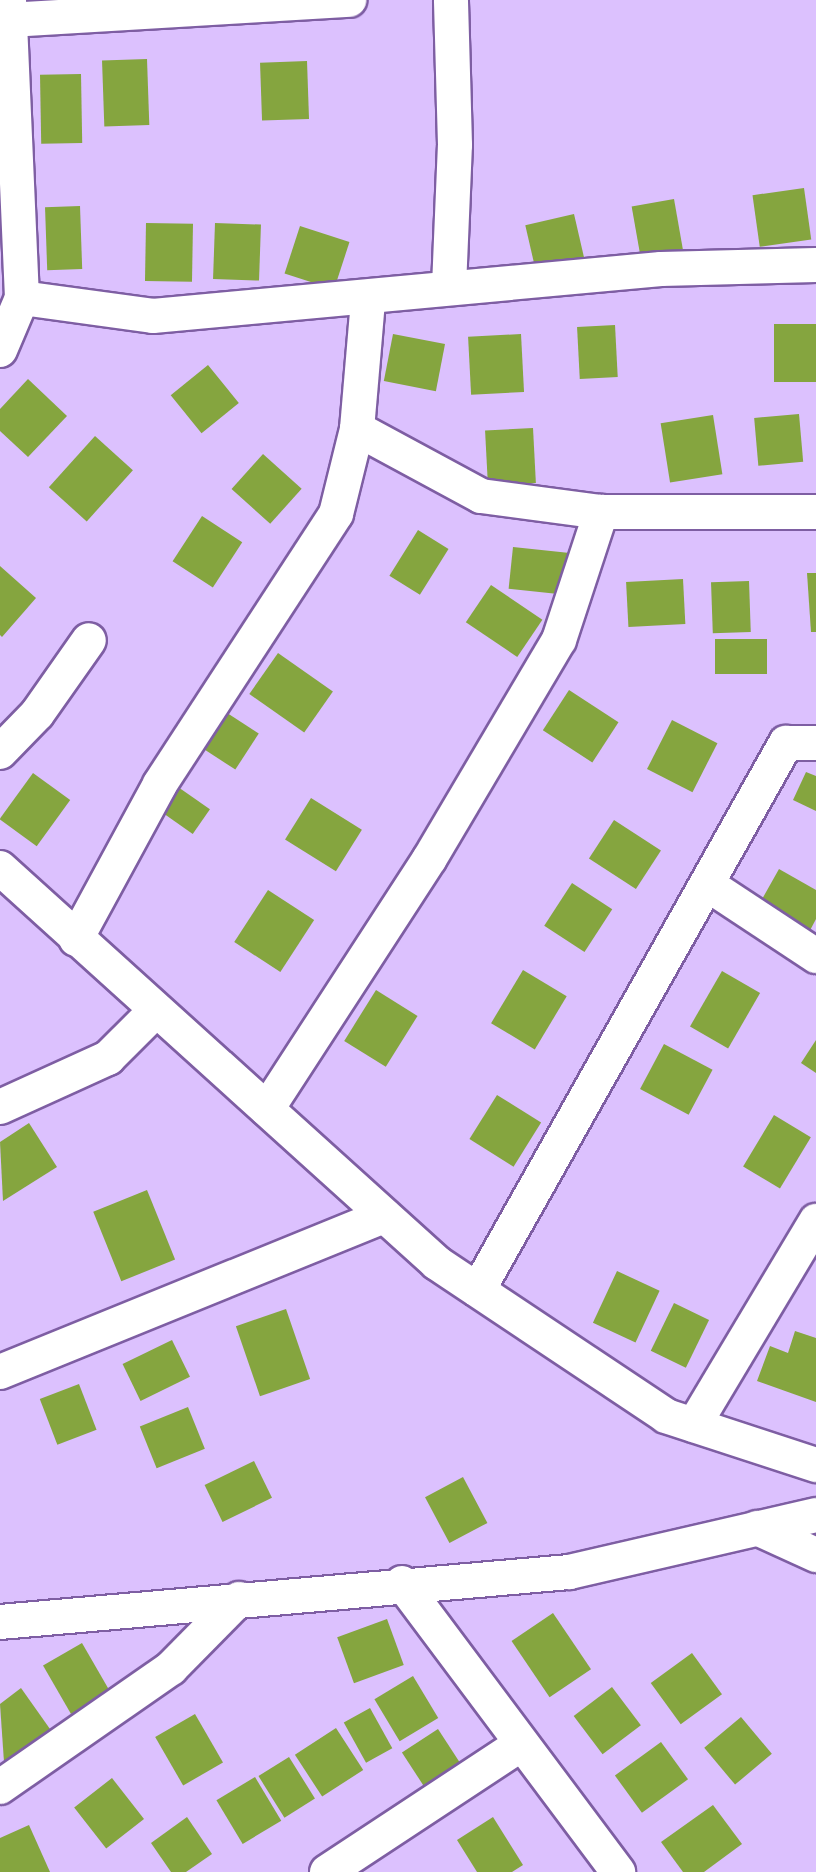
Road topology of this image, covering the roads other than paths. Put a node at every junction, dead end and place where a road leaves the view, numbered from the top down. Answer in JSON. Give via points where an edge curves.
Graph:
{"nodes":[{"id":1,"x":349,"y":0,"type":"edge"},
{"id":2,"x":451,"y":0,"type":"edge"},
{"id":3,"x":9,"y":10,"type":"edge"},
{"id":4,"x":4,"y":72,"type":"edge"},
{"id":5,"x":816,"y":265,"type":"edge"},
{"id":6,"x":449,"y":287,"type":"junction"},
{"id":7,"x":22,"y":298,"type":"junction"},
{"id":8,"x":368,"y":300,"type":"junction"},
{"id":9,"x":0,"y":350,"type":"edge"},
{"id":10,"x":357,"y":429,"type":"junction"},
{"id":11,"x":601,"y":512,"type":"junction"},
{"id":12,"x":816,"y":512,"type":"edge"},
{"id":13,"x":89,"y":640,"type":"dead end"},
{"id":14,"x":816,"y":743,"type":"edge"},
{"id":15,"x":0,"y":752,"type":"edge"},
{"id":16,"x":0,"y":868,"type":"edge"},
{"id":17,"x":707,"y":884,"type":"junction"},
{"id":18,"x":76,"y":939,"type":"junction"},
{"id":19,"x":816,"y":956,"type":"edge"},
{"id":20,"x":156,"y":1010,"type":"junction"},
{"id":21,"x":0,"y":1107,"type":"edge"},
{"id":22,"x":267,"y":1109,"type":"junction"},
{"id":23,"x":385,"y":1216,"type":"junction"},
{"id":24,"x":816,"y":1221,"type":"edge"},
{"id":25,"x":806,"y":1258,"type":"edge"},
{"id":26,"x":478,"y":1290,"type":"junction"},
{"id":27,"x":0,"y":1372,"type":"edge"},
{"id":28,"x":694,"y":1425,"type":"junction"},
{"id":29,"x":816,"y":1465,"type":"edge"},
{"id":30,"x":816,"y":1515,"type":"edge"},
{"id":31,"x":757,"y":1528,"type":"junction"},
{"id":32,"x":816,"y":1555,"type":"edge"},
{"id":33,"x":402,"y":1583,"type":"junction"},
{"id":34,"x":239,"y":1599,"type":"junction"},
{"id":35,"x":0,"y":1622,"type":"edge"},
{"id":36,"x":518,"y":1746,"type":"junction"},
{"id":37,"x":0,"y":1787,"type":"edge"},
{"id":38,"x":327,"y":1872,"type":"edge"},
{"id":39,"x":618,"y":1872,"type":"edge"}],
"edges":[{"from":1,"to":3,"type":"street"},
{"from":2,"to":6,"type":"street","via":[[455,145]]},
{"from":3,"to":4,"type":"street"},
{"from":4,"to":7,"type":"street"},
{"from":5,"to":6,"type":"street","via":[[661,269]]},
{"from":6,"to":8,"type":"street"},
{"from":7,"to":8,"type":"street","via":[[153,316]]},
{"from":7,"to":9,"type":"street"},
{"from":8,"to":10,"type":"street"},
{"from":10,"to":11,"type":"street","via":[[481,496]]},
{"from":10,"to":18,"type":"street","via":[[336,514],[160,784]]},
{"from":11,"to":12,"type":"street"},
{"from":11,"to":22,"type":"street","via":[[559,640],[430,858]]},
{"from":13,"to":15,"type":"street","via":[[37,714]]},
{"from":14,"to":17,"type":"street","via":[[786,743]]},
{"from":16,"to":18,"type":"street"},
{"from":17,"to":19,"type":"street"},
{"from":17,"to":26,"type":"street"},
{"from":18,"to":20,"type":"street"},
{"from":20,"to":21,"type":"street","via":[[108,1058]]},
{"from":20,"to":22,"type":"street"},
{"from":22,"to":23,"type":"street"},
{"from":23,"to":26,"type":"street"},
{"from":23,"to":27,"type":"street"},
{"from":24,"to":25,"type":"street"},
{"from":25,"to":28,"type":"street"},
{"from":26,"to":28,"type":"street","via":[[666,1416]]},
{"from":28,"to":29,"type":"street"},
{"from":30,"to":31,"type":"street"},
{"from":31,"to":32,"type":"street"},
{"from":31,"to":33,"type":"street","via":[[569,1572]]},
{"from":33,"to":34,"type":"street"},
{"from":33,"to":36,"type":"street"},
{"from":34,"to":35,"type":"street"},
{"from":34,"to":37,"type":"street","via":[[171,1668]]},
{"from":36,"to":38,"type":"street"},
{"from":36,"to":39,"type":"street"}]}
